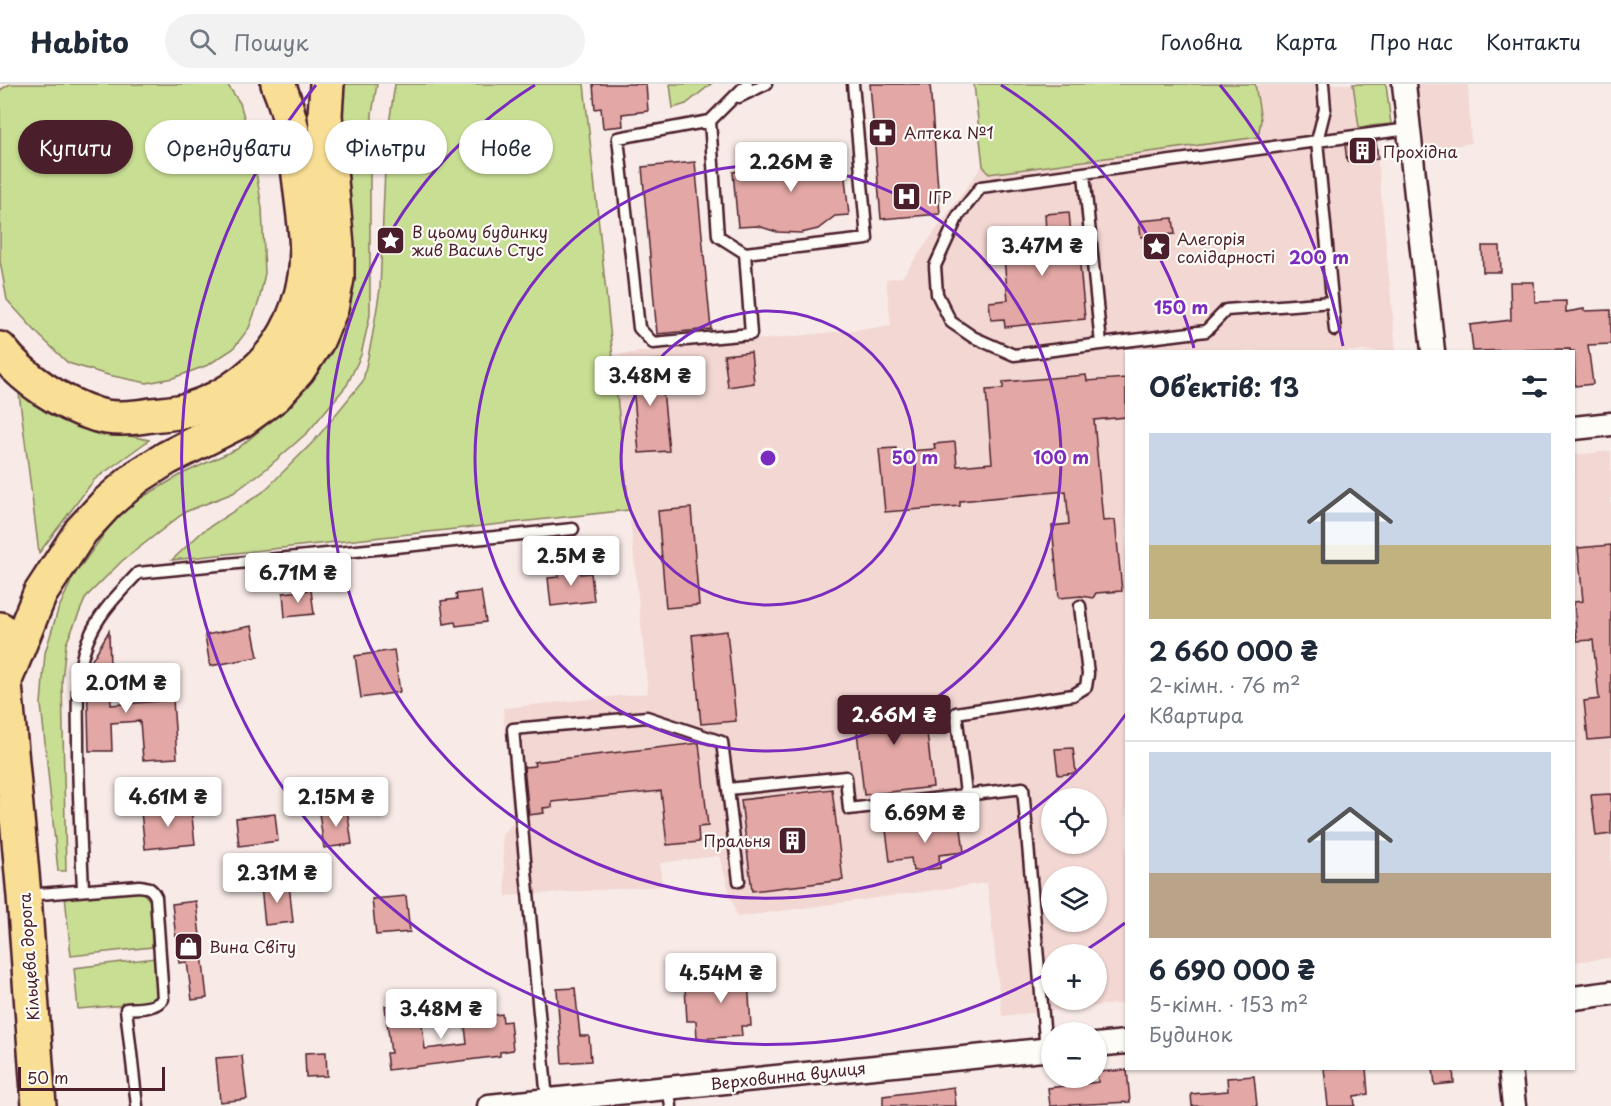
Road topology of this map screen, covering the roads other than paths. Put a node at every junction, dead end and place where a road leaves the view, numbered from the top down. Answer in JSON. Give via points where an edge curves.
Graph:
{"nodes":[{"id":1,"x":278,"y":84,"type":"edge"},
{"id":2,"x":327,"y":84,"type":"edge"},
{"id":3,"x":747,"y":84,"type":"edge"},
{"id":4,"x":766,"y":84,"type":"edge"},
{"id":5,"x":853,"y":84,"type":"edge"},
{"id":6,"x":1323,"y":84,"type":"edge"},
{"id":7,"x":1404,"y":84,"type":"edge"},
{"id":8,"x":730,"y":101,"type":"junction"},
{"id":9,"x":710,"y":121,"type":"junction"},
{"id":10,"x":1409,"y":129,"type":"junction"},
{"id":11,"x":1317,"y":141,"type":"junction"},
{"id":12,"x":1084,"y":174,"type":"junction"},
{"id":13,"x":745,"y":253,"type":"junction"},
{"id":14,"x":1332,"y":302,"type":"junction"},
{"id":15,"x":1335,"y":330,"type":"dead end"},
{"id":16,"x":1101,"y":344,"type":"junction"},
{"id":17,"x":0,"y":349,"type":"edge"},
{"id":18,"x":1433,"y":350,"type":"edge"},
{"id":19,"x":1611,"y":424,"type":"edge"},
{"id":20,"x":1575,"y":428,"type":"edge"},
{"id":21,"x":573,"y":529,"type":"dead end"},
{"id":22,"x":1080,"y":606,"type":"dead end"},
{"id":23,"x":0,"y":630,"type":"edge"},
{"id":24,"x":5,"y":680,"type":"junction"},
{"id":25,"x":728,"y":789,"type":"junction"},
{"id":26,"x":966,"y":794,"type":"junction"},
{"id":27,"x":739,"y":881,"type":"dead end"},
{"id":28,"x":83,"y":890,"type":"junction"},
{"id":29,"x":24,"y":896,"type":"junction"},
{"id":30,"x":1611,"y":993,"type":"edge"},
{"id":31,"x":1575,"y":998,"type":"edge"},
{"id":32,"x":1046,"y":1022,"type":"edge"},
{"id":33,"x":1125,"y":1041,"type":"edge"},
{"id":34,"x":1107,"y":1044,"type":"edge"},
{"id":35,"x":1041,"y":1051,"type":"edge"},
{"id":36,"x":1510,"y":1070,"type":"edge"},
{"id":37,"x":669,"y":1097,"type":"edge"},
{"id":38,"x":533,"y":1103,"type":"edge"},
{"id":39,"x":39,"y":1106,"type":"edge"},
{"id":40,"x":137,"y":1106,"type":"edge"},
{"id":41,"x":489,"y":1106,"type":"edge"},
{"id":42,"x":1514,"y":1106,"type":"edge"}],
"edges":[{"from":1,"to":17,"type":"main road","via":[[293,127],[307,240],[305,277],[297,306],[268,358],[218,398],[188,410],[129,418],[99,416],[68,403],[33,382]]},
{"from":2,"to":24,"type":"main road","via":[[325,115],[337,278],[317,341],[275,396],[242,420],[137,477],[87,524],[40,594]]},
{"from":3,"to":8,"type":"lane"},
{"from":4,"to":8,"type":"lane"},
{"from":5,"to":13,"type":"lane","via":[[867,239]]},
{"from":6,"to":11,"type":"lane","via":[[1325,110]]},
{"from":7,"to":10,"type":"street"},
{"from":8,"to":9,"type":"lane"},
{"from":9,"to":13,"type":"lane","via":[[718,236]]},
{"from":9,"to":13,"type":"lane","via":[[618,138],[639,328],[653,343],[751,334]]},
{"from":10,"to":11,"type":"lane"},
{"from":10,"to":18,"type":"street"},
{"from":11,"to":12,"type":"lane"},
{"from":11,"to":14,"type":"lane"},
{"from":12,"to":16,"type":"lane"},
{"from":12,"to":16,"type":"lane","via":[[981,187],[958,216],[935,266],[937,294],[951,322],[1014,356]]},
{"from":14,"to":15,"type":"lane"},
{"from":14,"to":16,"type":"lane","via":[[1226,310],[1206,331]]},
{"from":19,"to":20,"type":"street"},
{"from":21,"to":28,"type":"lane","via":[[138,573],[111,602],[92,631],[80,663],[78,771]]},
{"from":22,"to":26,"type":"lane","via":[[1086,687],[1073,695],[956,713]]},
{"from":23,"to":24,"type":"main road","name":"Кільцева дорога"},
{"from":24,"to":29,"type":"main road","name":"Кільцева дорога"},
{"from":25,"to":26,"type":"lane","via":[[846,777],[849,808]]},
{"from":25,"to":27,"type":"lane"},
{"from":25,"to":38,"type":"lane","via":[[722,742],[647,717],[513,729]]},
{"from":26,"to":32,"type":"lane","via":[[1023,788]]},
{"from":28,"to":29,"type":"lane"},
{"from":28,"to":40,"type":"lane","via":[[139,886],[149,887],[156,897],[163,999],[159,1004],[126,1010]]},
{"from":29,"to":39,"type":"main road","name":"Кільцева дорога"},
{"from":30,"to":31,"type":"street"},
{"from":33,"to":34,"type":"street"},
{"from":35,"to":37,"type":"street","name":"Верховинна вулиця"},
{"from":36,"to":42,"type":"street"},
{"from":37,"to":38,"type":"street","name":"Верховинна вулиця"},
{"from":38,"to":41,"type":"street","name":"Верховинна вулиця"}]}
